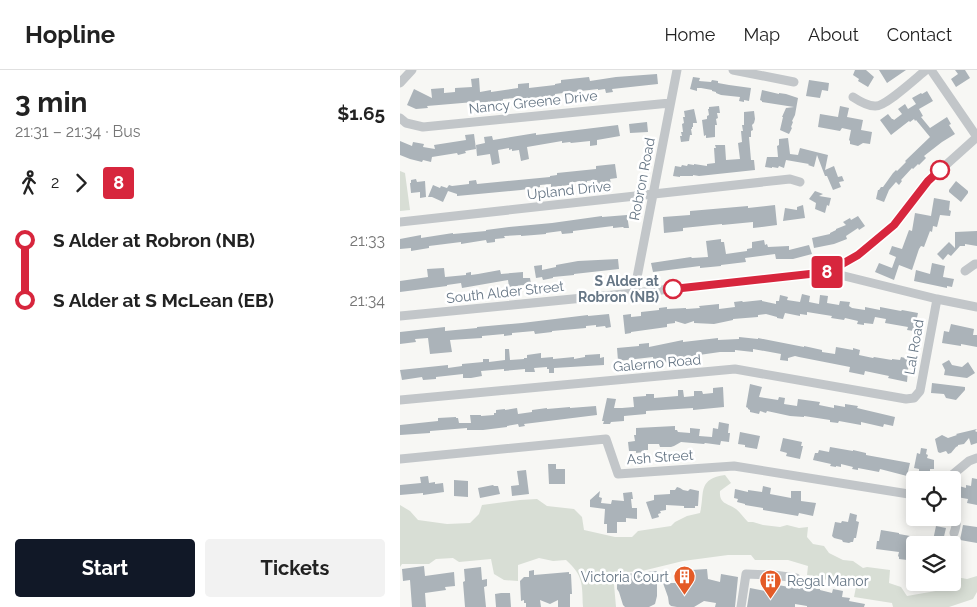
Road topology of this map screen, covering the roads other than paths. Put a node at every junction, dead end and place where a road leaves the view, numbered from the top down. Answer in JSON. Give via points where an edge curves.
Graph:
{"nodes":[{"id":1,"x":412,"y":70,"type":"edge"},
{"id":2,"x":676,"y":70,"type":"edge"},
{"id":3,"x":733,"y":70,"type":"edge"},
{"id":4,"x":926,"y":70,"type":"edge"},
{"id":5,"x":931,"y":70,"type":"edge"},
{"id":6,"x":794,"y":82,"type":"dead end"},
{"id":7,"x":400,"y":83,"type":"edge"},
{"id":8,"x":853,"y":97,"type":"dead end"},
{"id":9,"x":670,"y":103,"type":"junction"},
{"id":10,"x":400,"y":118,"type":"edge"},
{"id":11,"x":977,"y":137,"type":"edge"},
{"id":12,"x":800,"y":182,"type":"dead end"},
{"id":13,"x":653,"y":195,"type":"junction"},
{"id":14,"x":400,"y":222,"type":"edge"},
{"id":15,"x":977,"y":264,"type":"edge"},
{"id":16,"x":965,"y":271,"type":"dead end"},
{"id":17,"x":828,"y":272,"type":"junction"},
{"id":18,"x":634,"y":293,"type":"junction"},
{"id":19,"x":936,"y":299,"type":"junction"},
{"id":20,"x":977,"y":307,"type":"edge"},
{"id":21,"x":400,"y":316,"type":"edge"},
{"id":22,"x":914,"y":398,"type":"joint"},
{"id":23,"x":400,"y":400,"type":"edge"},
{"id":24,"x":977,"y":458,"type":"edge"},
{"id":25,"x":400,"y":459,"type":"edge"},
{"id":26,"x":957,"y":471,"type":"edge"},
{"id":27,"x":906,"y":494,"type":"edge"},
{"id":28,"x":956,"y":526,"type":"edge"},
{"id":29,"x":954,"y":534,"type":"dead end"},
{"id":30,"x":796,"y":578,"type":"dead end"},
{"id":31,"x":741,"y":607,"type":"edge"}],
"edges":[{"from":1,"to":7,"type":"street"},
{"from":2,"to":9,"type":"street","name":"Robron Road"},
{"from":3,"to":6,"type":"street"},
{"from":4,"to":8,"type":"street","via":[[885,103],[876,106]]},
{"from":5,"to":11,"type":"street"},
{"from":9,"to":10,"type":"street","name":"Nancy Greene Drive","via":[[423,127]]},
{"from":9,"to":13,"type":"street","name":"Robron Road"},
{"from":11,"to":17,"type":"street","name":"South Alder Street","via":[[928,181],[894,225],[858,255]]},
{"from":12,"to":13,"type":"street","name":"Upland Drive","via":[[790,179]]},
{"from":13,"to":14,"type":"street","name":"Upland Drive"},
{"from":13,"to":18,"type":"street","name":"Robron Road"},
{"from":15,"to":16,"type":"street"},
{"from":17,"to":18,"type":"street","name":"South Alder Street"},
{"from":17,"to":19,"type":"street"},
{"from":18,"to":21,"type":"street","name":"South Alder Street"},
{"from":19,"to":20,"type":"street"},
{"from":19,"to":22,"type":"street","name":"Lal Road","via":[[920,391]]},
{"from":22,"to":23,"type":"street","name":"Galerno Road","via":[[736,369]]},
{"from":24,"to":26,"type":"street"},
{"from":25,"to":27,"type":"street","name":"Ash Street","via":[[606,439],[618,474],[734,466]]},
{"from":28,"to":29,"type":"street"},
{"from":30,"to":31,"type":"street","via":[[746,574]]}]}
